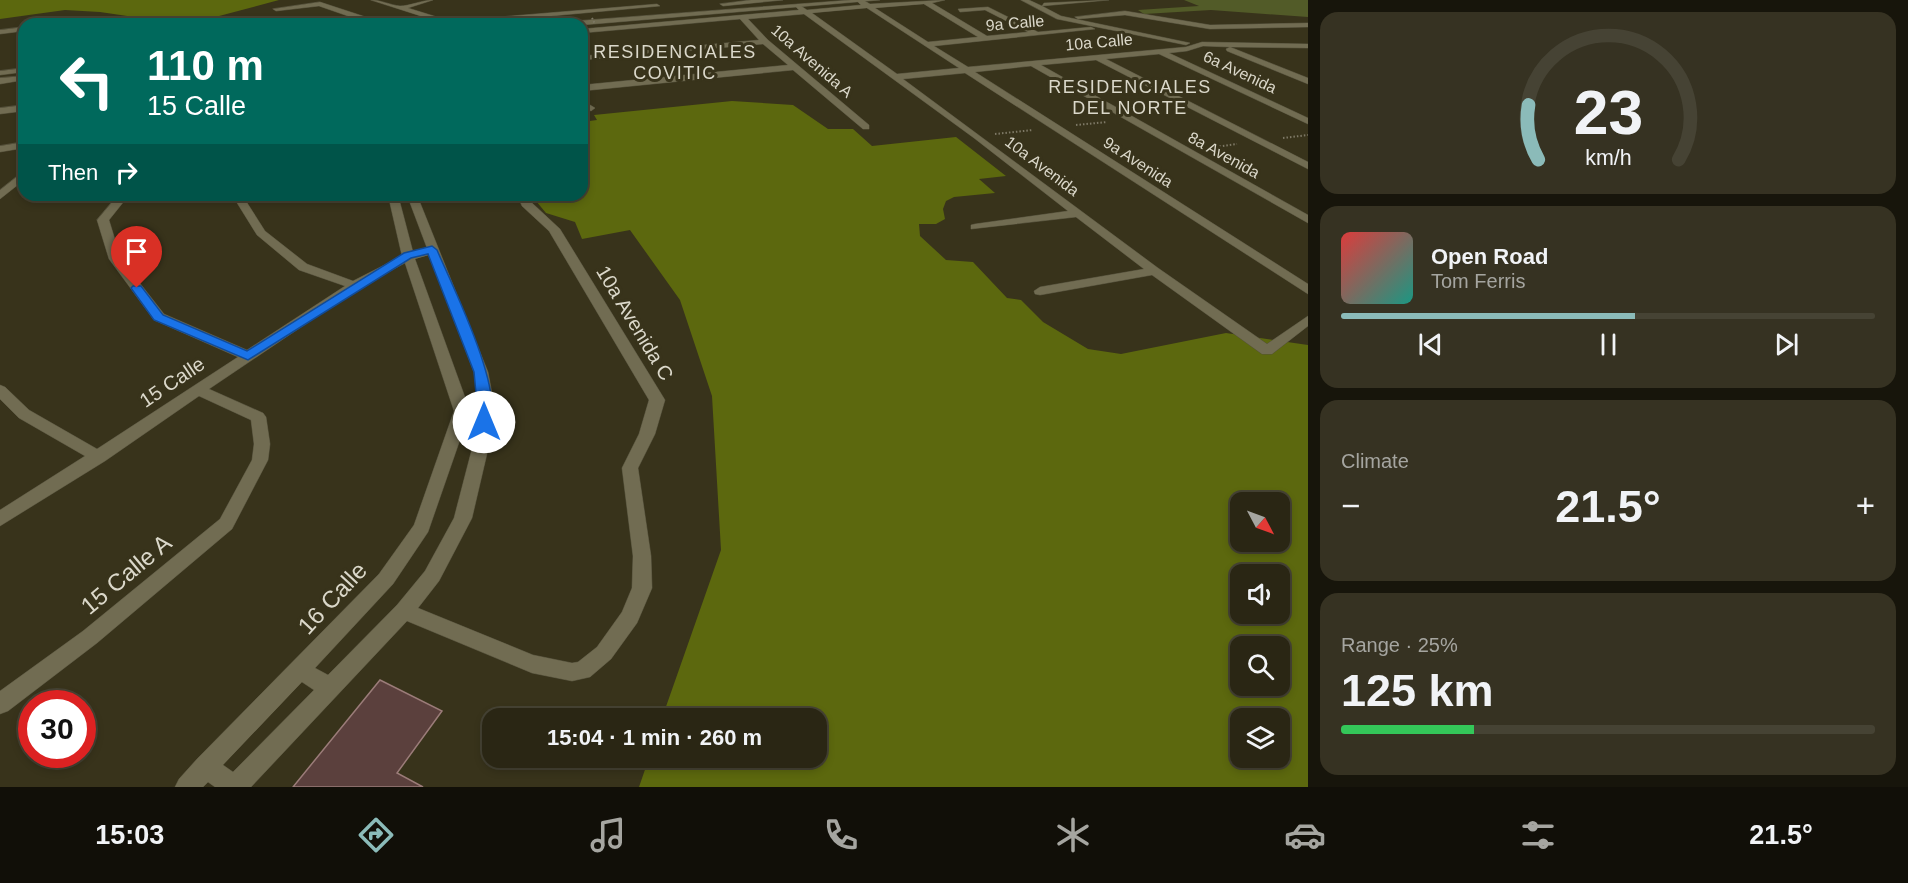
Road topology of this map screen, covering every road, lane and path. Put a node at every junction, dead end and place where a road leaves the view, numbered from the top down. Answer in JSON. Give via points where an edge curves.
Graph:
{"nodes":[{"id":1,"x":430,"y":0,"type":"edge"},
{"id":2,"x":780,"y":0,"type":"edge"},
{"id":3,"x":877,"y":0,"type":"edge"},
{"id":4,"x":942,"y":0,"type":"edge"},
{"id":5,"x":1024,"y":0,"type":"edge"},
{"id":6,"x":1035,"y":0,"type":"edge"},
{"id":7,"x":1106,"y":0,"type":"edge"},
{"id":8,"x":379,"y":1,"type":"edge"},
{"id":9,"x":923,"y":1,"type":"edge"},
{"id":10,"x":721,"y":2,"type":"edge"},
{"id":11,"x":863,"y":4,"type":"edge"},
{"id":12,"x":656,"y":5,"type":"edge"},
{"id":13,"x":1044,"y":5,"type":"junction"},
{"id":14,"x":400,"y":8,"type":"junction"},
{"id":15,"x":801,"y":8,"type":"junction"},
{"id":16,"x":276,"y":9,"type":"dead end"},
{"id":17,"x":960,"y":10,"type":"dead end"},
{"id":18,"x":731,"y":11,"type":"junction"},
{"id":19,"x":680,"y":15,"type":"junction"},
{"id":20,"x":654,"y":16,"type":"junction"},
{"id":21,"x":742,"y":17,"type":"junction"},
{"id":22,"x":1071,"y":17,"type":"junction"},
{"id":23,"x":361,"y":18,"type":"edge"},
{"id":24,"x":430,"y":18,"type":"edge"},
{"id":25,"x":504,"y":18,"type":"edge"},
{"id":26,"x":592,"y":18,"type":"dead end"},
{"id":27,"x":1059,"y":18,"type":"junction"},
{"id":28,"x":588,"y":22,"type":"edge"},
{"id":29,"x":595,"y":24,"type":"dead end"},
{"id":30,"x":1103,"y":25,"type":"junction"},
{"id":31,"x":1308,"y":25,"type":"edge"},
{"id":32,"x":18,"y":30,"type":"edge"},
{"id":33,"x":588,"y":30,"type":"edge"},
{"id":34,"x":0,"y":32,"type":"edge"},
{"id":35,"x":1036,"y":34,"type":"junction"},
{"id":36,"x":986,"y":39,"type":"junction"},
{"id":37,"x":765,"y":42,"type":"junction"},
{"id":38,"x":926,"y":44,"type":"junction"},
{"id":39,"x":1202,"y":44,"type":"junction"},
{"id":40,"x":1305,"y":47,"type":"edge"},
{"id":41,"x":1159,"y":51,"type":"junction"},
{"id":42,"x":588,"y":57,"type":"edge"},
{"id":43,"x":1096,"y":57,"type":"junction"},
{"id":44,"x":1030,"y":63,"type":"junction"},
{"id":45,"x":795,"y":67,"type":"junction"},
{"id":46,"x":964,"y":69,"type":"junction"},
{"id":47,"x":18,"y":71,"type":"edge"},
{"id":48,"x":0,"y":73,"type":"edge"},
{"id":49,"x":893,"y":76,"type":"junction"},
{"id":50,"x":18,"y":79,"type":"edge"},
{"id":51,"x":0,"y":81,"type":"edge"},
{"id":52,"x":1308,"y":81,"type":"edge"},
{"id":53,"x":588,"y":87,"type":"edge"},
{"id":54,"x":588,"y":106,"type":"edge"},
{"id":55,"x":591,"y":108,"type":"dead end"},
{"id":56,"x":18,"y":109,"type":"edge"},
{"id":57,"x":0,"y":111,"type":"edge"},
{"id":58,"x":1308,"y":121,"type":"edge"},
{"id":59,"x":866,"y":127,"type":"dead end"},
{"id":60,"x":18,"y":147,"type":"edge"},
{"id":61,"x":0,"y":149,"type":"edge"},
{"id":62,"x":1308,"y":166,"type":"edge"},
{"id":63,"x":18,"y":180,"type":"edge"},
{"id":64,"x":0,"y":196,"type":"edge"},
{"id":65,"x":119,"y":201,"type":"edge"},
{"id":66,"x":241,"y":201,"type":"edge"},
{"id":67,"x":394,"y":201,"type":"edge"},
{"id":68,"x":414,"y":201,"type":"edge"},
{"id":69,"x":525,"y":201,"type":"edge"},
{"id":70,"x":1078,"y":213,"type":"junction"},
{"id":71,"x":1308,"y":220,"type":"edge"},
{"id":72,"x":975,"y":227,"type":"dead end"},
{"id":73,"x":432,"y":250,"type":"junction"},
{"id":74,"x":408,"y":255,"type":"junction"},
{"id":75,"x":1154,"y":271,"type":"junction"},
{"id":76,"x":356,"y":286,"type":"junction"},
{"id":77,"x":1308,"y":290,"type":"edge"},
{"id":78,"x":1040,"y":291,"type":"dead end"},
{"id":79,"x":1308,"y":320,"type":"edge"},
{"id":80,"x":248,"y":356,"type":"junction"},
{"id":81,"x":197,"y":389,"type":"junction"},
{"id":82,"x":0,"y":390,"type":"edge"},
{"id":83,"x":99,"y":457,"type":"junction"},
{"id":84,"x":0,"y":519,"type":"edge"},
{"id":85,"x":404,"y":611,"type":"junction"},
{"id":86,"x":299,"y":669,"type":"junction"},
{"id":87,"x":330,"y":688,"type":"junction"},
{"id":88,"x":0,"y":704,"type":"edge"},
{"id":89,"x":205,"y":767,"type":"junction"},
{"id":90,"x":186,"y":787,"type":"edge"},
{"id":91,"x":235,"y":787,"type":"edge"}],
"edges":[{"from":1,"to":14,"type":"street"},
{"from":2,"to":10,"type":"street"},
{"from":3,"to":11,"type":"street"},
{"from":4,"to":9,"type":"street"},
{"from":5,"to":27,"type":"street"},
{"from":6,"to":13,"type":"street"},
{"from":7,"to":13,"type":"street"},
{"from":8,"to":14,"type":"street"},
{"from":9,"to":11,"type":"street"},
{"from":9,"to":36,"type":"street"},
{"from":10,"to":18,"type":"street"},
{"from":11,"to":15,"type":"street"},
{"from":11,"to":38,"type":"street","name":"9a Avenida"},
{"from":12,"to":19,"type":"street"},
{"from":12,"to":20,"type":"street"},
{"from":12,"to":25,"type":"street"},
{"from":13,"to":22,"type":"street"},
{"from":14,"to":24,"type":"street"},
{"from":15,"to":18,"type":"street"},
{"from":15,"to":21,"type":"street"},
{"from":15,"to":49,"type":"street","name":"10a Avenida"},
{"from":16,"to":23,"type":"street","via":[[320,4]]},
{"from":17,"to":35,"type":"street","via":[[986,8]]},
{"from":18,"to":19,"type":"street"},
{"from":19,"to":20,"type":"street"},
{"from":20,"to":28,"type":"street"},
{"from":21,"to":33,"type":"street"},
{"from":21,"to":37,"type":"street","name":"10a Avenida A"},
{"from":22,"to":27,"type":"street","name":"9a Calle"},
{"from":22,"to":30,"type":"street"},
{"from":22,"to":31,"type":"street","name":"9a Calle","via":[[1125,13],[1210,27]]},
{"from":26,"to":29,"type":"path","bridge":true},
{"from":27,"to":30,"type":"street"},
{"from":30,"to":35,"type":"street","name":"9a Calle"},
{"from":30,"to":39,"type":"street"},
{"from":32,"to":34,"type":"street"},
{"from":35,"to":36,"type":"street","name":"9a Calle"},
{"from":36,"to":38,"type":"street","name":"9a Calle"},
{"from":37,"to":42,"type":"street"},
{"from":37,"to":45,"type":"street","name":"10a Avenida A"},
{"from":38,"to":46,"type":"street","name":"9a Avenida"},
{"from":39,"to":40,"type":"street","name":"10a Calle"},
{"from":39,"to":41,"type":"street","name":"10a Calle"},
{"from":39,"to":52,"type":"street","via":[[1243,53]]},
{"from":41,"to":43,"type":"street","name":"10a Calle"},
{"from":41,"to":58,"type":"street","name":"6a Avenida"},
{"from":43,"to":44,"type":"street","name":"10a Calle"},
{"from":43,"to":62,"type":"street"},
{"from":44,"to":46,"type":"street","name":"10a Calle"},
{"from":44,"to":71,"type":"street","name":"8a Avenida"},
{"from":45,"to":53,"type":"street"},
{"from":45,"to":59,"type":"street","name":"10a Avenida A"},
{"from":46,"to":49,"type":"street","name":"10a Calle"},
{"from":46,"to":77,"type":"street","name":"9a Avenida"},
{"from":47,"to":48,"type":"street"},
{"from":49,"to":70,"type":"street","name":"10a Avenida"},
{"from":50,"to":51,"type":"street"},
{"from":54,"to":55,"type":"street"},
{"from":56,"to":57,"type":"street"},
{"from":60,"to":61,"type":"street"},
{"from":63,"to":64,"type":"street"},
{"from":65,"to":80,"type":"street","via":[[103,220],[116,260],[159,317]]},
{"from":66,"to":76,"type":"street","via":[[261,233],[303,267]]},
{"from":67,"to":74,"type":"street"},
{"from":68,"to":73,"type":"street"},
{"from":69,"to":85,"type":"street","name":"10a Avenida C","via":[[554,229],[657,400],[647,434],[630,468],[642,556],[642,588],[630,617],[604,653],[584,670],[572,672],[532,664]]},
{"from":70,"to":72,"type":"street"},
{"from":70,"to":75,"type":"street","name":"10a Avenida"},
{"from":73,"to":74,"type":"street","name":"15 Calle"},
{"from":73,"to":85,"type":"street","via":[[481,372],[486,404],[482,441],[463,518],[432,576]]},
{"from":74,"to":76,"type":"street","name":"15 Calle"},
{"from":74,"to":86,"type":"street","name":"16 Calle","via":[[462,411],[422,527],[386,579]]},
{"from":75,"to":78,"type":"street"},
{"from":75,"to":79,"type":"street","name":"10a Avenida","via":[[1267,351]]},
{"from":76,"to":80,"type":"street","name":"15 Calle"},
{"from":80,"to":81,"type":"street","name":"15 Calle"},
{"from":81,"to":83,"type":"street","name":"15 Calle"},
{"from":81,"to":88,"type":"street","name":"15 Calle A","via":[[258,417],[260,460],[226,524],[90,637]]},
{"from":82,"to":83,"type":"street","via":[[24,414]]},
{"from":83,"to":84,"type":"street","name":"15 Calle"},
{"from":85,"to":87,"type":"street"},
{"from":86,"to":87,"type":"street"},
{"from":86,"to":89,"type":"street","name":"16 Calle"},
{"from":87,"to":91,"type":"street"},
{"from":89,"to":90,"type":"street","name":"16 Calle"},
{"from":89,"to":91,"type":"street"}]}
